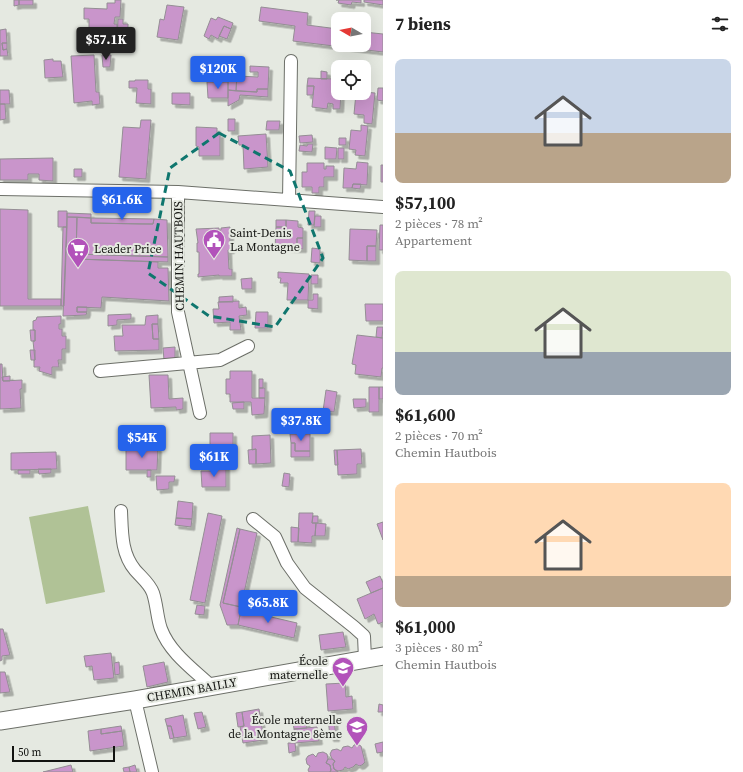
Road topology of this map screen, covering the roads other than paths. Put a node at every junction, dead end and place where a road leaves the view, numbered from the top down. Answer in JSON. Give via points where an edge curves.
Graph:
{"nodes":[{"id":1,"x":291,"y":61,"type":"dead end"},
{"id":2,"x":0,"y":189,"type":"edge"},
{"id":3,"x":178,"y":192,"type":"junction"},
{"id":4,"x":289,"y":200,"type":"junction"},
{"id":5,"x":383,"y":207,"type":"edge"},
{"id":6,"x":248,"y":346,"type":"dead end"},
{"id":7,"x":189,"y":364,"type":"junction"},
{"id":8,"x":100,"y":371,"type":"dead end"},
{"id":9,"x":200,"y":413,"type":"dead end"},
{"id":10,"x":121,"y":512,"type":"dead end"},
{"id":11,"x":253,"y":519,"type":"dead end"},
{"id":12,"x":383,"y":656,"type":"edge"},
{"id":13,"x":365,"y":659,"type":"junction"},
{"id":14,"x":211,"y":686,"type":"junction"},
{"id":15,"x":135,"y":700,"type":"junction"},
{"id":16,"x":0,"y":721,"type":"edge"},
{"id":17,"x":152,"y":772,"type":"edge"}],
"edges":[{"from":1,"to":4,"type":"street"},
{"from":2,"to":3,"type":"street","name":"CHEMIN HAUTBOIS"},
{"from":3,"to":4,"type":"street","name":"CHEMIN HAUTBOIS"},
{"from":3,"to":7,"type":"street","name":"CHEMIN HAUTBOIS","via":[[178,304]]},
{"from":4,"to":5,"type":"street","name":"CHEMIN HAUTBOIS"},
{"from":6,"to":7,"type":"street","via":[[220,360]]},
{"from":7,"to":8,"type":"street"},
{"from":7,"to":9,"type":"street","name":"CHEMIN HAUTBOIS"},
{"from":10,"to":14,"type":"street","via":[[123,546],[128,560],[153,593],[161,629],[176,653]]},
{"from":11,"to":13,"type":"street","via":[[275,537],[287,563],[305,588],[364,636]]},
{"from":12,"to":13,"type":"street","name":"CHEMIN BAILLY"},
{"from":13,"to":14,"type":"street","name":"CHEMIN BAILLY"},
{"from":14,"to":15,"type":"street","name":"CHEMIN BAILLY"},
{"from":15,"to":16,"type":"street","name":"CHEMIN BAILLY"},
{"from":15,"to":17,"type":"street"}]}
